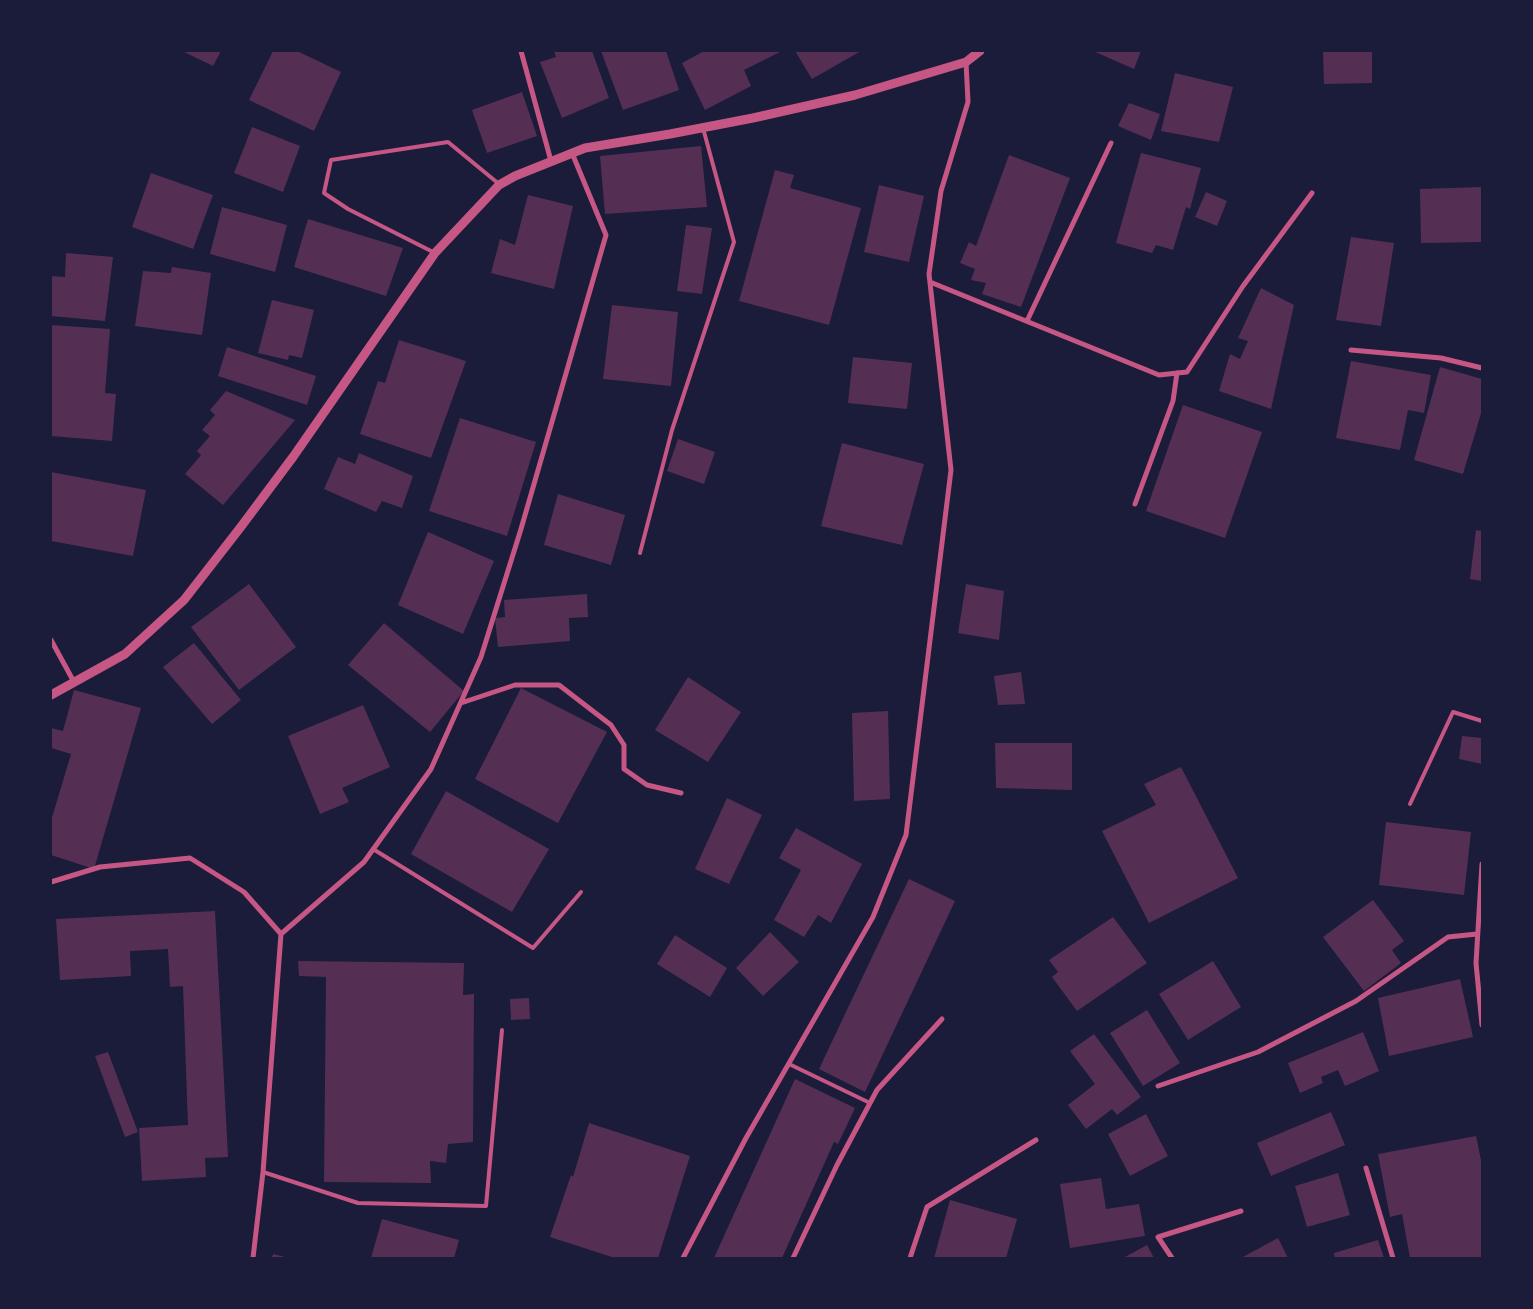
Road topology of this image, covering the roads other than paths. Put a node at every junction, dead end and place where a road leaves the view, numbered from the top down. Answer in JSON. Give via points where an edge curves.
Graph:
{"nodes":[{"id":1,"x":521,"y":51,"type":"edge"},
{"id":2,"x":980,"y":51,"type":"edge"},
{"id":3,"x":966,"y":62,"type":"junction"},
{"id":4,"x":703,"y":128,"type":"junction"},
{"id":5,"x":1111,"y":142,"type":"dead end"},
{"id":6,"x":572,"y":153,"type":"junction"},
{"id":7,"x":551,"y":161,"type":"junction"},
{"id":8,"x":499,"y":185,"type":"junction"},
{"id":9,"x":1312,"y":193,"type":"dead end"},
{"id":10,"x":435,"y":253,"type":"junction"},
{"id":11,"x":930,"y":282,"type":"junction"},
{"id":12,"x":1027,"y":321,"type":"junction"},
{"id":13,"x":1351,"y":350,"type":"dead end"},
{"id":14,"x":1482,"y":368,"type":"edge"},
{"id":15,"x":1177,"y":373,"type":"junction"},
{"id":16,"x":1135,"y":504,"type":"dead end"},
{"id":17,"x":640,"y":554,"type":"dead end"},
{"id":18,"x":51,"y":640,"type":"edge"},
{"id":19,"x":74,"y":682,"type":"junction"},
{"id":20,"x":51,"y":695,"type":"edge"},
{"id":21,"x":461,"y":703,"type":"junction"},
{"id":22,"x":1482,"y":722,"type":"edge"},
{"id":23,"x":682,"y":793,"type":"dead end"},
{"id":24,"x":1410,"y":804,"type":"dead end"},
{"id":25,"x":373,"y":849,"type":"junction"},
{"id":26,"x":1482,"y":864,"type":"edge"},
{"id":27,"x":51,"y":882,"type":"edge"},
{"id":28,"x":581,"y":892,"type":"dead end"},
{"id":29,"x":281,"y":934,"type":"junction"},
{"id":30,"x":1477,"y":934,"type":"junction"},
{"id":31,"x":942,"y":1019,"type":"dead end"},
{"id":32,"x":1482,"y":1025,"type":"edge"},
{"id":33,"x":502,"y":1030,"type":"dead end"},
{"id":34,"x":789,"y":1064,"type":"junction"},
{"id":35,"x":1158,"y":1086,"type":"dead end"},
{"id":36,"x":870,"y":1103,"type":"junction"},
{"id":37,"x":1036,"y":1140,"type":"dead end"},
{"id":38,"x":1366,"y":1168,"type":"dead end"},
{"id":39,"x":263,"y":1172,"type":"junction"},
{"id":40,"x":1240,"y":1211,"type":"dead end"},
{"id":41,"x":253,"y":1258,"type":"edge"},
{"id":42,"x":683,"y":1258,"type":"edge"},
{"id":43,"x":794,"y":1258,"type":"edge"},
{"id":44,"x":910,"y":1258,"type":"edge"},
{"id":45,"x":1172,"y":1258,"type":"edge"},
{"id":46,"x":1393,"y":1258,"type":"edge"}],
"edges":[{"from":1,"to":7,"type":"street"},
{"from":2,"to":3,"type":"street"},
{"from":3,"to":4,"type":"street","via":[[854,95]]},
{"from":3,"to":11,"type":"street","via":[[968,102],[941,191]]},
{"from":4,"to":6,"type":"street"},
{"from":4,"to":17,"type":"lane","via":[[734,242],[672,430]]},
{"from":5,"to":12,"type":"street"},
{"from":6,"to":7,"type":"street"},
{"from":6,"to":21,"type":"street","via":[[606,235],[521,529],[481,657]]},
{"from":7,"to":8,"type":"street"},
{"from":8,"to":10,"type":"street"},
{"from":8,"to":10,"type":"lane","via":[[448,142],[331,160],[324,193],[348,209]]},
{"from":9,"to":15,"type":"street","via":[[1243,286],[1187,372]]},
{"from":10,"to":19,"type":"street","via":[[287,465],[184,600],[125,654]]},
{"from":11,"to":12,"type":"street"},
{"from":11,"to":34,"type":"street","via":[[950,470],[906,835],[873,917]]},
{"from":12,"to":15,"type":"street","via":[[1159,375]]},
{"from":13,"to":14,"type":"street","via":[[1442,358]]},
{"from":15,"to":16,"type":"street","via":[[1173,401]]},
{"from":18,"to":19,"type":"street"},
{"from":19,"to":20,"type":"street"},
{"from":21,"to":23,"type":"street","via":[[515,684],[559,684],[611,725],[624,746],[624,769],[647,785]]},
{"from":21,"to":25,"type":"street","via":[[431,768]]},
{"from":22,"to":24,"type":"lane","via":[[1452,712]]},
{"from":25,"to":28,"type":"lane","via":[[533,948]]},
{"from":25,"to":29,"type":"street","via":[[364,862]]},
{"from":26,"to":30,"type":"street"},
{"from":27,"to":29,"type":"street","via":[[100,867],[190,858],[244,892]]},
{"from":29,"to":39,"type":"street"},
{"from":30,"to":32,"type":"street","via":[[1476,963]]},
{"from":30,"to":35,"type":"street","via":[[1448,937],[1356,1001],[1258,1052]]},
{"from":31,"to":36,"type":"street","via":[[877,1090]]},
{"from":33,"to":39,"type":"lane","via":[[486,1206],[358,1202]]},
{"from":34,"to":36,"type":"lane"},
{"from":34,"to":42,"type":"street"},
{"from":36,"to":43,"type":"street"},
{"from":37,"to":44,"type":"street","via":[[927,1206]]},
{"from":38,"to":46,"type":"street"},
{"from":39,"to":41,"type":"street"},
{"from":40,"to":45,"type":"street","via":[[1158,1236]]}]}
